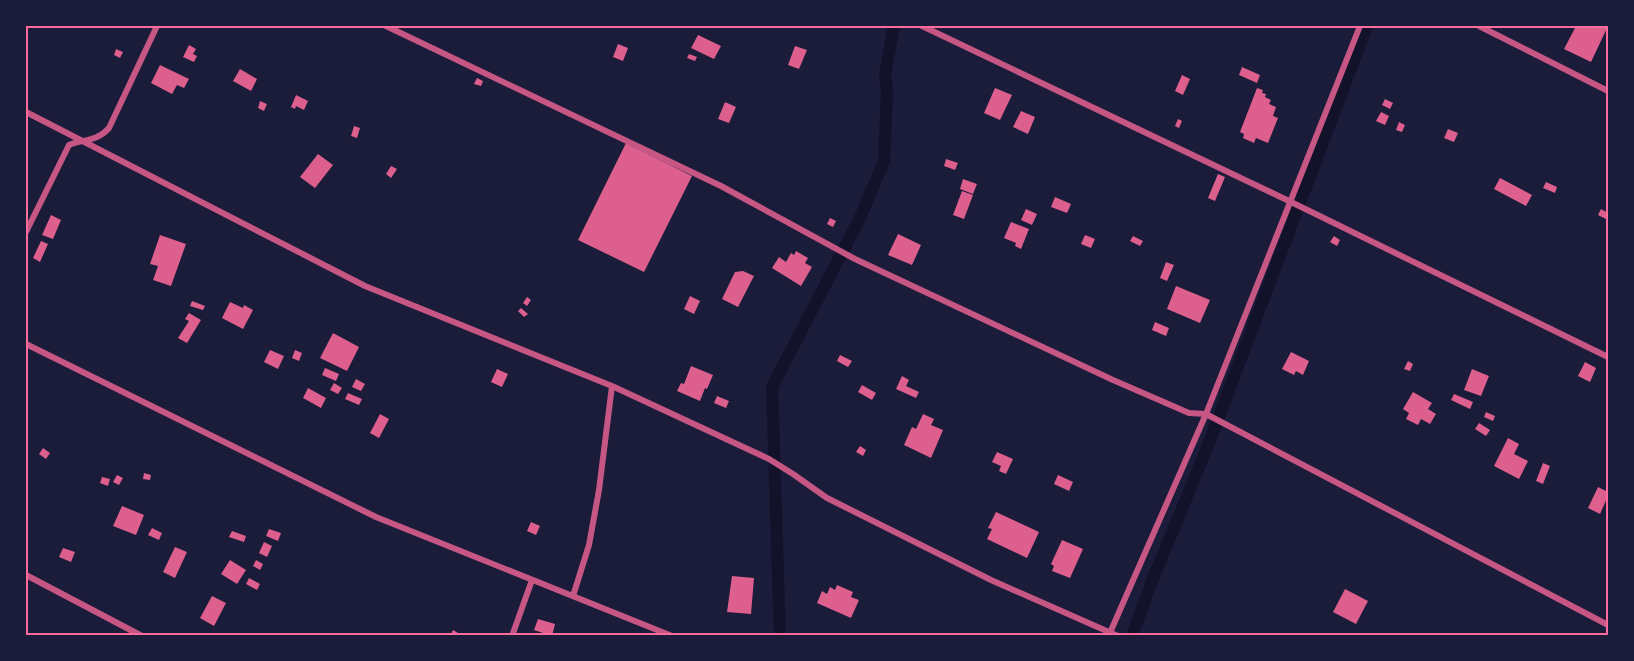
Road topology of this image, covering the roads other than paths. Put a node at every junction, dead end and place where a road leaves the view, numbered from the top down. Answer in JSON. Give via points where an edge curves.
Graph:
{"nodes":[{"id":1,"x":157,"y":26,"type":"edge"},
{"id":2,"x":386,"y":26,"type":"edge"},
{"id":3,"x":922,"y":26,"type":"edge"},
{"id":4,"x":1360,"y":26,"type":"edge"},
{"id":5,"x":1479,"y":26,"type":"edge"},
{"id":6,"x":1608,"y":91,"type":"edge"},
{"id":7,"x":26,"y":112,"type":"edge"},
{"id":8,"x":83,"y":142,"type":"junction"},
{"id":9,"x":1289,"y":201,"type":"junction"},
{"id":10,"x":26,"y":232,"type":"edge"},
{"id":11,"x":26,"y":344,"type":"edge"},
{"id":12,"x":1608,"y":357,"type":"edge"},
{"id":13,"x":612,"y":386,"type":"junction"},
{"id":14,"x":1206,"y":414,"type":"junction"},
{"id":15,"x":26,"y":575,"type":"edge"},
{"id":16,"x":532,"y":580,"type":"junction"},
{"id":17,"x":573,"y":596,"type":"junction"},
{"id":18,"x":1608,"y":625,"type":"edge"},
{"id":19,"x":1110,"y":634,"type":"edge"},
{"id":20,"x":140,"y":635,"type":"edge"},
{"id":21,"x":512,"y":636,"type":"edge"},
{"id":22,"x":672,"y":636,"type":"edge"},
{"id":23,"x":1118,"y":636,"type":"edge"}],
"edges":[{"from":1,"to":8,"type":"street","via":[[108,128]]},
{"from":2,"to":14,"type":"street","via":[[721,186],[855,259],[1134,390],[1189,413]]},
{"from":3,"to":9,"type":"street"},
{"from":4,"to":9,"type":"street"},
{"from":5,"to":6,"type":"street"},
{"from":7,"to":8,"type":"street"},
{"from":8,"to":10,"type":"street","via":[[69,145]]},
{"from":8,"to":13,"type":"street","via":[[365,285]]},
{"from":9,"to":12,"type":"street"},
{"from":9,"to":14,"type":"street"},
{"from":11,"to":16,"type":"street","via":[[376,517]]},
{"from":13,"to":17,"type":"street","via":[[589,545]]},
{"from":13,"to":19,"type":"street","via":[[770,459],[827,498]]},
{"from":14,"to":18,"type":"street"},
{"from":14,"to":19,"type":"street"},
{"from":15,"to":20,"type":"street"},
{"from":16,"to":17,"type":"street"},
{"from":16,"to":21,"type":"street"},
{"from":17,"to":22,"type":"street"},
{"from":19,"to":23,"type":"street"}]}
